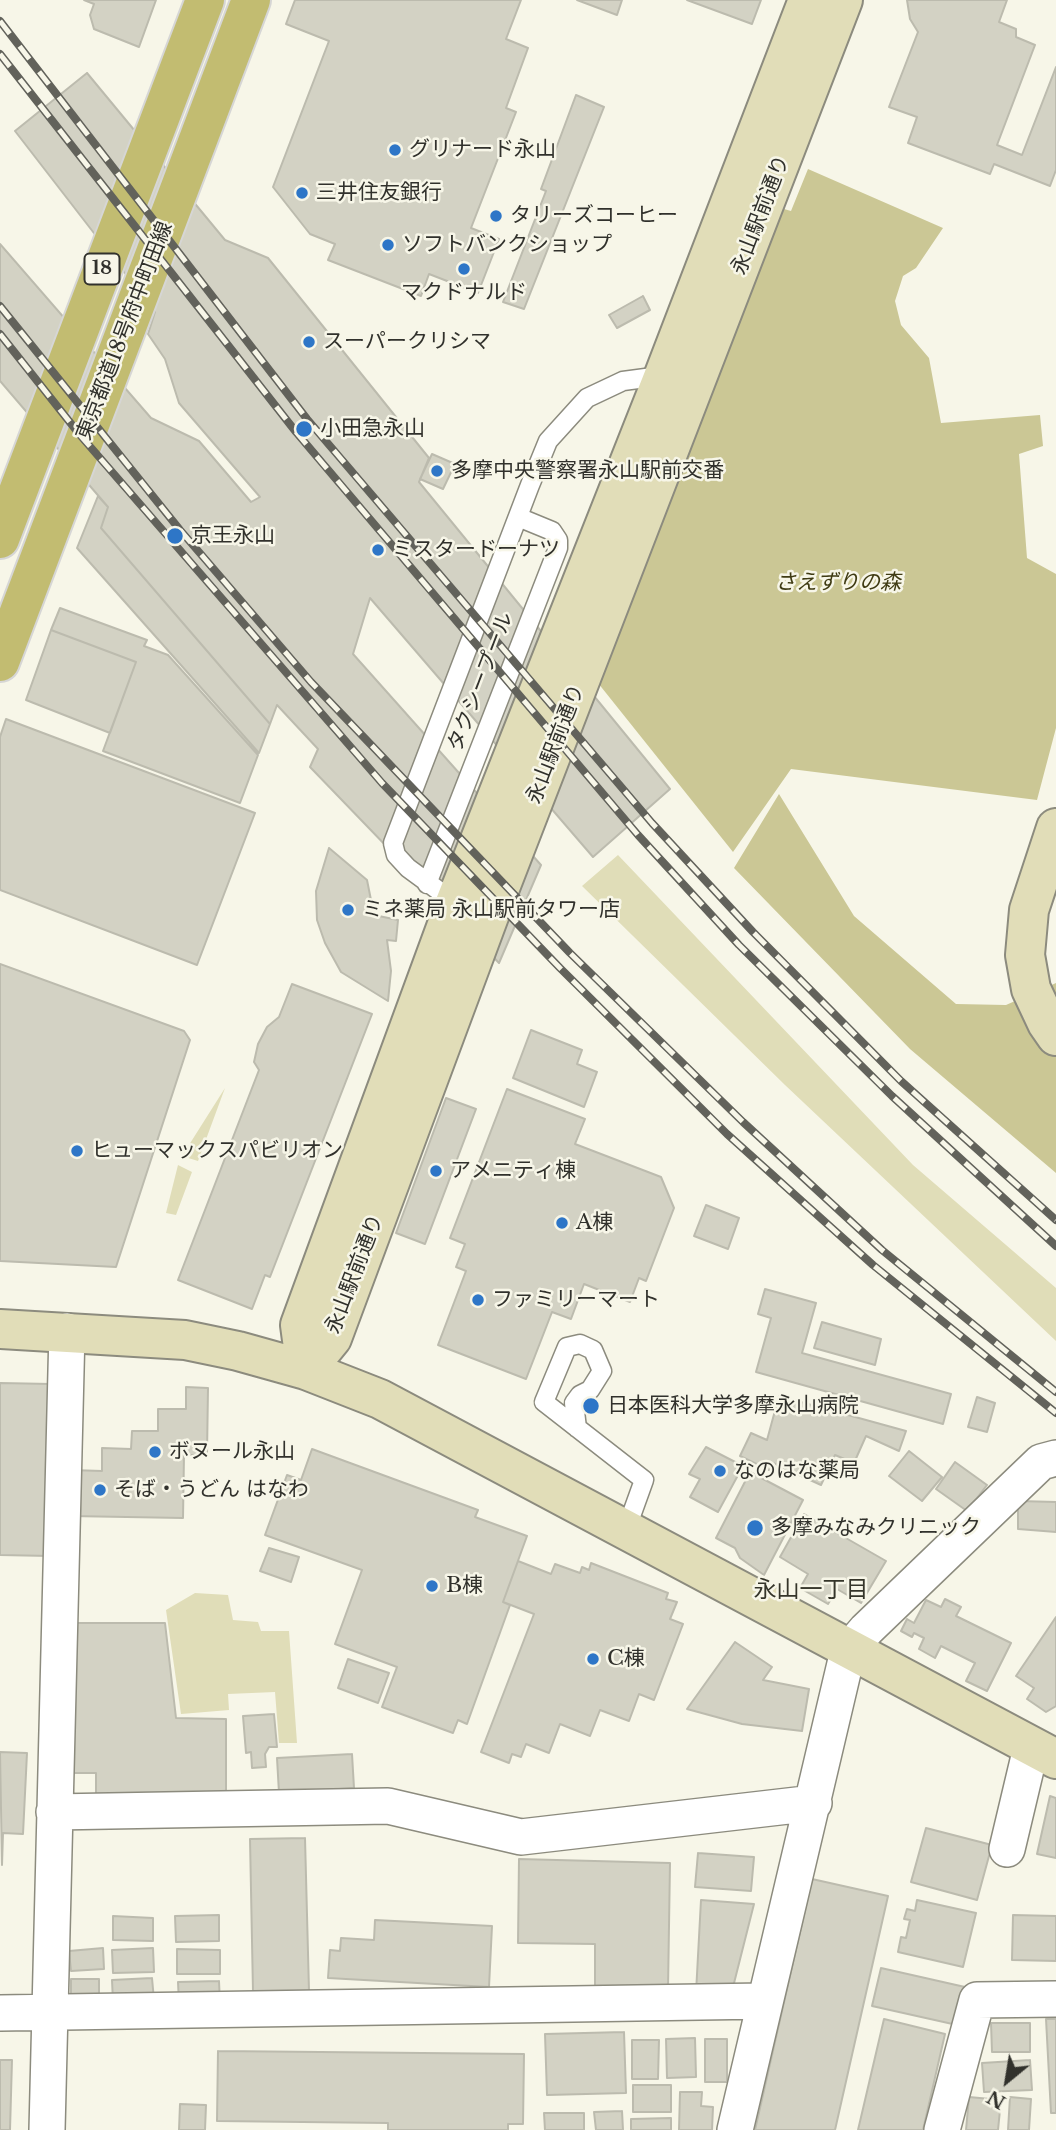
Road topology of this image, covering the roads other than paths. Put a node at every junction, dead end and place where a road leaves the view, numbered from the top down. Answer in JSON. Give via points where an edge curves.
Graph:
{"nodes":[{"id":1,"x":205,"y":0,"type":"edge"},
{"id":2,"x":251,"y":0,"type":"edge"},
{"id":3,"x":808,"y":0,"type":"edge"},
{"id":4,"x":843,"y":0,"type":"edge"},
{"id":5,"x":678,"y":386,"type":"junction"},
{"id":6,"x":518,"y":517,"type":"junction"},
{"id":7,"x":0,"y":539,"type":"edge"},
{"id":8,"x":0,"y":662,"type":"edge"},
{"id":9,"x":1056,"y":828,"type":"edge"},
{"id":10,"x":457,"y":901,"type":"junction"},
{"id":11,"x":1056,"y":1036,"type":"edge"},
{"id":12,"x":0,"y":1329,"type":"edge"},
{"id":13,"x":67,"y":1331,"type":"junction"},
{"id":14,"x":306,"y":1370,"type":"junction"},
{"id":15,"x":577,"y":1428,"type":"junction"},
{"id":16,"x":1056,"y":1458,"type":"edge"},
{"id":17,"x":625,"y":1530,"type":"junction"},
{"id":18,"x":848,"y":1651,"type":"junction"},
{"id":19,"x":1044,"y":1753,"type":"edge"},
{"id":20,"x":814,"y":1803,"type":"junction"},
{"id":21,"x":54,"y":1812,"type":"junction"},
{"id":22,"x":1007,"y":1849,"type":"dead end"},
{"id":23,"x":1056,"y":1998,"type":"edge"},
{"id":24,"x":764,"y":2001,"type":"junction"},
{"id":25,"x":0,"y":2012,"type":"edge"},
{"id":26,"x":49,"y":2012,"type":"junction"},
{"id":27,"x":47,"y":2130,"type":"edge"},
{"id":28,"x":735,"y":2130,"type":"edge"},
{"id":29,"x":942,"y":2130,"type":"edge"}],
"edges":[{"from":1,"to":7,"type":"main road","name":"東京都道18号府中町田線","number":"18"},
{"from":2,"to":8,"type":"main road","name":"東京都道18号府中町田線","number":"18"},
{"from":3,"to":5,"type":"street","name":"永山駅前通り"},
{"from":4,"to":5,"type":"street","name":"永山駅前通り"},
{"from":5,"to":6,"type":"lane","via":[[653,377],[623,381],[594,393],[567,416],[548,441]]},
{"from":5,"to":10,"type":"street","name":"永山駅前通り"},
{"from":6,"to":10,"type":"lane","name":"タクシープール","via":[[552,531],[558,548]]},
{"from":6,"to":10,"type":"lane","via":[[393,843],[397,855]]},
{"from":9,"to":11,"type":"street","via":[[1029,910],[1024,954],[1034,995]]},
{"from":10,"to":14,"type":"street","name":"永山駅前通り","via":[[379,1161],[300,1325]]},
{"from":12,"to":13,"type":"street"},
{"from":13,"to":14,"type":"street","via":[[185,1340]]},
{"from":13,"to":21,"type":"street"},
{"from":14,"to":17,"type":"street","via":[[380,1399]]},
{"from":15,"to":15,"type":"lane","via":[[544,1402],[567,1347],[580,1344],[593,1350],[602,1371],[574,1403]]},
{"from":15,"to":17,"type":"lane","via":[[644,1480]]},
{"from":16,"to":18,"type":"street","via":[[1041,1462]]},
{"from":17,"to":18,"type":"street"},
{"from":18,"to":19,"type":"street"},
{"from":18,"to":20,"type":"street"},
{"from":19,"to":22,"type":"street"},
{"from":20,"to":21,"type":"street","via":[[521,1837],[388,1806]]},
{"from":20,"to":24,"type":"street"},
{"from":21,"to":26,"type":"street"},
{"from":23,"to":29,"type":"street","via":[[977,2000]]},
{"from":24,"to":26,"type":"street"},
{"from":24,"to":28,"type":"street"},
{"from":25,"to":26,"type":"street"},
{"from":26,"to":27,"type":"street"}]}
